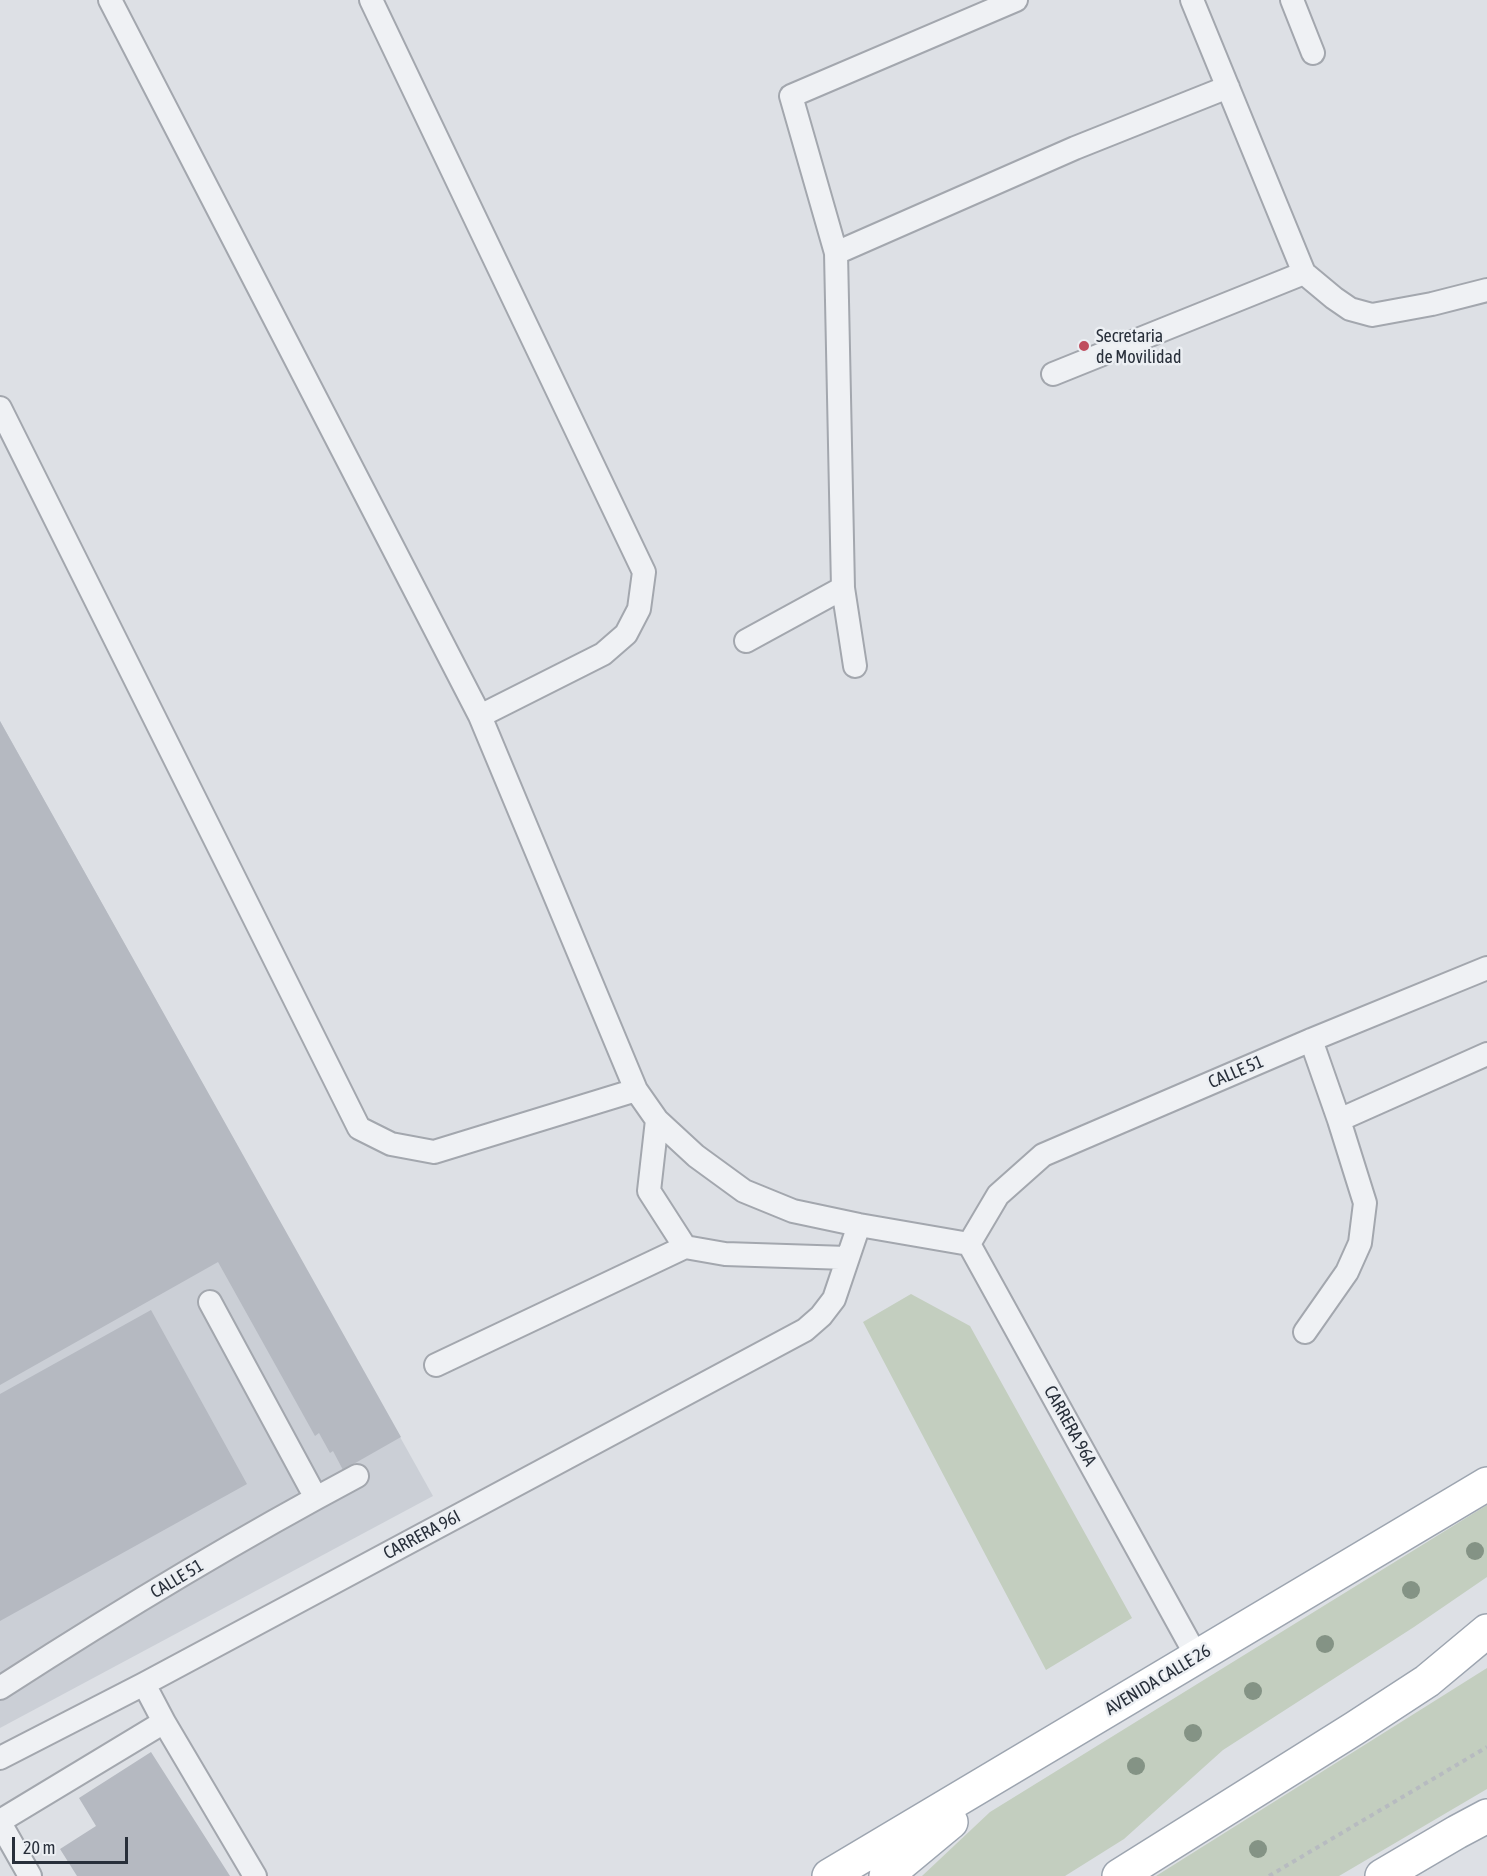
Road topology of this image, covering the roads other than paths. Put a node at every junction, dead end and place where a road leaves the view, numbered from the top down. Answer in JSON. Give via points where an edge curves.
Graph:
{"nodes":[{"id":1,"x":110,"y":0,"type":"edge"},
{"id":2,"x":371,"y":0,"type":"edge"},
{"id":3,"x":1016,"y":0,"type":"edge"},
{"id":4,"x":1192,"y":0,"type":"edge"},
{"id":5,"x":1292,"y":0,"type":"edge"},
{"id":6,"x":1313,"y":53,"type":"dead end"},
{"id":7,"x":1228,"y":87,"type":"junction"},
{"id":8,"x":836,"y":253,"type":"junction"},
{"id":9,"x":1304,"y":273,"type":"junction"},
{"id":10,"x":1487,"y":290,"type":"edge"},
{"id":11,"x":1053,"y":374,"type":"dead end"},
{"id":12,"x":0,"y":408,"type":"edge"},
{"id":13,"x":843,"y":588,"type":"junction"},
{"id":14,"x":746,"y":641,"type":"dead end"},
{"id":15,"x":855,"y":666,"type":"dead end"},
{"id":16,"x":480,"y":716,"type":"junction"},
{"id":17,"x":1487,"y":968,"type":"edge"},
{"id":18,"x":1311,"y":1040,"type":"junction"},
{"id":19,"x":1487,"y":1054,"type":"edge"},
{"id":20,"x":636,"y":1090,"type":"junction"},
{"id":21,"x":657,"y":1120,"type":"junction"},
{"id":22,"x":1339,"y":1120,"type":"junction"},
{"id":23,"x":859,"y":1225,"type":"junction"},
{"id":24,"x":969,"y":1245,"type":"junction"},
{"id":25,"x":686,"y":1247,"type":"junction"},
{"id":26,"x":847,"y":1258,"type":"junction"},
{"id":27,"x":210,"y":1302,"type":"dead end"},
{"id":28,"x":1305,"y":1332,"type":"dead end"},
{"id":29,"x":436,"y":1365,"type":"dead end"},
{"id":30,"x":357,"y":1476,"type":"dead end"},
{"id":31,"x":1487,"y":1484,"type":"edge"},
{"id":32,"x":315,"y":1498,"type":"junction"},
{"id":33,"x":1487,"y":1631,"type":"edge"},
{"id":34,"x":1197,"y":1657,"type":"junction"},
{"id":35,"x":144,"y":1684,"type":"junction"},
{"id":36,"x":0,"y":1688,"type":"edge"},
{"id":37,"x":164,"y":1722,"type":"junction"},
{"id":38,"x":1029,"y":1757,"type":"junction"},
{"id":39,"x":0,"y":1758,"type":"edge"},
{"id":40,"x":1487,"y":1815,"type":"edge"},
{"id":41,"x":0,"y":1822,"type":"edge"},
{"id":42,"x":30,"y":1876,"type":"edge"},
{"id":43,"x":255,"y":1876,"type":"edge"},
{"id":44,"x":829,"y":1876,"type":"edge"},
{"id":45,"x":886,"y":1876,"type":"edge"},
{"id":46,"x":1119,"y":1876,"type":"edge"},
{"id":47,"x":1382,"y":1876,"type":"edge"}],
"edges":[{"from":1,"to":16,"type":"lane"},
{"from":2,"to":16,"type":"lane","via":[[644,572],[639,609],[626,634],[603,654]]},
{"from":3,"to":8,"type":"lane","via":[[791,96]]},
{"from":4,"to":7,"type":"lane"},
{"from":5,"to":6,"type":"lane"},
{"from":7,"to":8,"type":"lane","via":[[1075,148]]},
{"from":7,"to":9,"type":"lane"},
{"from":8,"to":13,"type":"lane"},
{"from":9,"to":10,"type":"lane","via":[[1350,309],[1372,315]]},
{"from":9,"to":11,"type":"lane"},
{"from":12,"to":20,"type":"lane","via":[[359,1128],[391,1144],[434,1152]]},
{"from":13,"to":14,"type":"lane"},
{"from":13,"to":15,"type":"lane"},
{"from":16,"to":20,"type":"lane"},
{"from":17,"to":18,"type":"lane","name":"CALLE 51"},
{"from":18,"to":22,"type":"lane"},
{"from":18,"to":24,"type":"lane","name":"CALLE 51","via":[[1043,1155],[998,1195]]},
{"from":19,"to":22,"type":"lane"},
{"from":20,"to":21,"type":"lane"},
{"from":21,"to":23,"type":"lane","via":[[696,1156],[744,1191],[793,1211]]},
{"from":21,"to":25,"type":"lane","via":[[649,1191]]},
{"from":22,"to":28,"type":"lane","via":[[1365,1203],[1360,1243],[1347,1272]]},
{"from":23,"to":24,"type":"lane"},
{"from":23,"to":26,"type":"lane"},
{"from":24,"to":34,"type":"lane","name":"CARRERA 96A"},
{"from":25,"to":26,"type":"lane","via":[[725,1254]]},
{"from":25,"to":29,"type":"lane"},
{"from":26,"to":35,"type":"lane","name":"CARRERA 96I","via":[[834,1299],[805,1330]]},
{"from":27,"to":32,"type":"lane"},
{"from":30,"to":32,"type":"lane","name":"CALLE 51"},
{"from":31,"to":34,"type":"main road","name":"AVENIDA CALLE 26"},
{"from":32,"to":36,"type":"lane","name":"CALLE 51"},
{"from":33,"to":46,"type":"main road","via":[[1427,1681]]},
{"from":34,"to":38,"type":"main road","name":"AVENIDA CALLE 26"},
{"from":35,"to":37,"type":"lane"},
{"from":35,"to":39,"type":"lane","name":"CARRERA 96I"},
{"from":37,"to":41,"type":"lane"},
{"from":37,"to":43,"type":"lane"},
{"from":38,"to":44,"type":"main road","name":"AVENIDA CALLE 26"},
{"from":38,"to":45,"type":"main road"},
{"from":40,"to":47,"type":"main road"},
{"from":41,"to":42,"type":"lane"}]}
